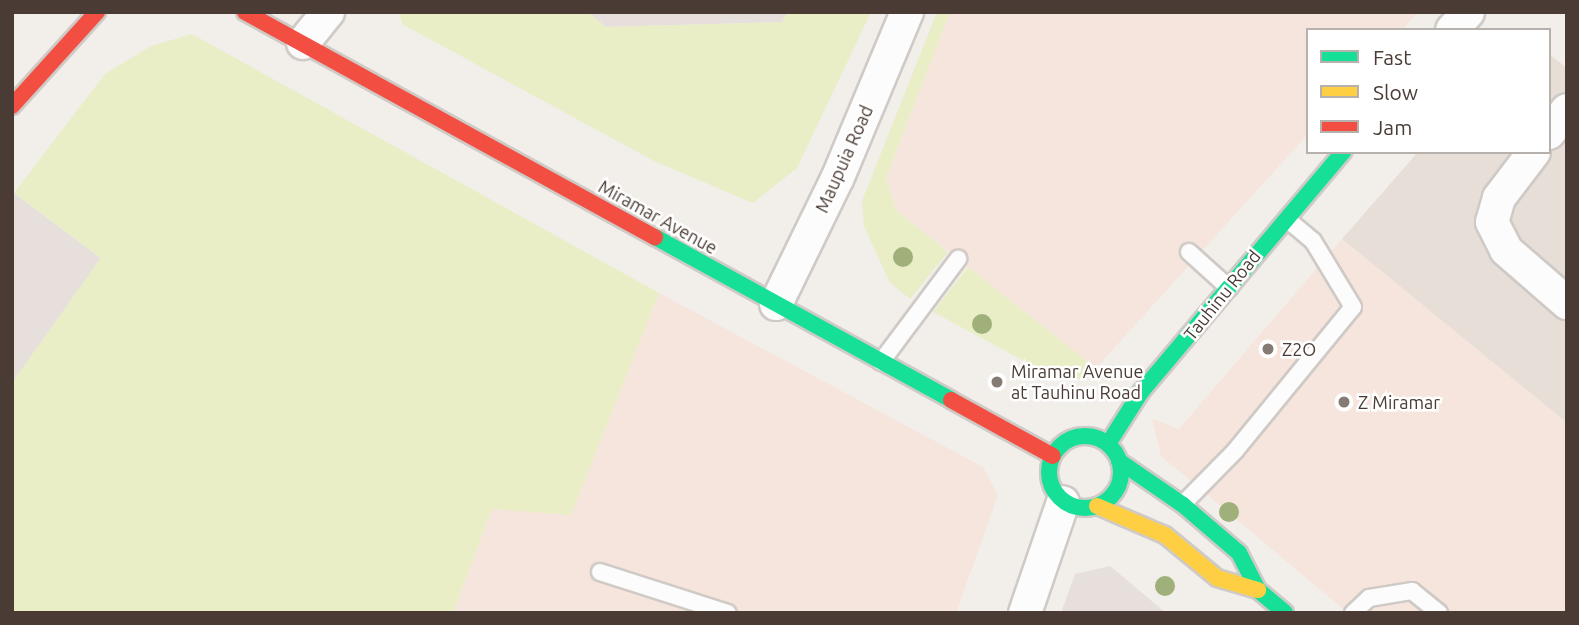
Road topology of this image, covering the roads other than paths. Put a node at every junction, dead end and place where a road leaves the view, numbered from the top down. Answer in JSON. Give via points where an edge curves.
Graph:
{"nodes":[{"id":1,"x":97,"y":12,"type":"edge"},
{"id":2,"x":245,"y":12,"type":"edge"},
{"id":3,"x":328,"y":12,"type":"edge"},
{"id":4,"x":907,"y":12,"type":"edge"},
{"id":5,"x":1468,"y":12,"type":"edge"},
{"id":6,"x":1454,"y":28,"type":"edge"},
{"id":7,"x":303,"y":43,"type":"junction"},
{"id":8,"x":12,"y":106,"type":"edge"},
{"id":9,"x":1567,"y":110,"type":"edge"},
{"id":10,"x":1551,"y":130,"type":"edge"},
{"id":11,"x":1341,"y":154,"type":"edge"},
{"id":12,"x":1532,"y":154,"type":"edge"},
{"id":13,"x":1285,"y":217,"type":"junction"},
{"id":14,"x":1189,"y":252,"type":"dead end"},
{"id":15,"x":958,"y":259,"type":"dead end"},
{"id":16,"x":1229,"y":288,"type":"junction"},
{"id":17,"x":1567,"y":303,"type":"edge"},
{"id":18,"x":776,"y":304,"type":"junction"},
{"id":19,"x":881,"y":362,"type":"junction"},
{"id":20,"x":1108,"y":444,"type":"junction"},
{"id":21,"x":1053,"y":456,"type":"junction"},
{"id":22,"x":1119,"y":461,"type":"junction"},
{"id":23,"x":1063,"y":502,"type":"junction"},
{"id":24,"x":1183,"y":505,"type":"junction"},
{"id":25,"x":1097,"y":506,"type":"junction"},
{"id":26,"x":600,"y":572,"type":"dead end"},
{"id":27,"x":1258,"y":590,"type":"junction"},
{"id":28,"x":728,"y":613,"type":"edge"},
{"id":29,"x":1025,"y":613,"type":"edge"},
{"id":30,"x":1285,"y":613,"type":"edge"},
{"id":31,"x":1353,"y":613,"type":"edge"},
{"id":32,"x":1439,"y":613,"type":"edge"}],
"edges":[{"from":1,"to":8,"type":"main road"},
{"from":2,"to":7,"type":"main road","name":"Miramar Avenue"},
{"from":3,"to":7,"type":"street"},
{"from":4,"to":18,"type":"street","name":"Maupuia Road","via":[[838,177]]},
{"from":5,"to":6,"type":"street"},
{"from":7,"to":18,"type":"main road","name":"Miramar Avenue"},
{"from":9,"to":10,"type":"street"},
{"from":11,"to":13,"type":"main road","name":"Tauhinu Road"},
{"from":12,"to":17,"type":"street","via":[[1499,198],[1492,222],[1506,250]]},
{"from":13,"to":16,"type":"main road","name":"Tauhinu Road"},
{"from":13,"to":24,"type":"lane","via":[[1313,241],[1353,307],[1235,452]]},
{"from":14,"to":16,"type":"lane"},
{"from":15,"to":19,"type":"lane"},
{"from":16,"to":20,"type":"main road","name":"Tauhinu Road","via":[[1141,392]]},
{"from":18,"to":19,"type":"main road","name":"Miramar Avenue"},
{"from":19,"to":21,"type":"main road","name":"Miramar Avenue"},
{"from":20,"to":21,"type":"main road","via":[[1076,438]]},
{"from":20,"to":22,"type":"main road"},
{"from":21,"to":23,"type":"main road","via":[[1052,485]]},
{"from":22,"to":24,"type":"main road"},
{"from":22,"to":25,"type":"main road","via":[[1117,488]]},
{"from":23,"to":25,"type":"main road","via":[[1081,508]]},
{"from":23,"to":29,"type":"street"},
{"from":24,"to":27,"type":"main road","via":[[1239,553]]},
{"from":25,"to":27,"type":"main road","via":[[1165,535],[1217,578]]},
{"from":26,"to":28,"type":"lane"},
{"from":27,"to":30,"type":"main road"},
{"from":31,"to":32,"type":"lane","via":[[1368,597],[1412,591]]}]}
